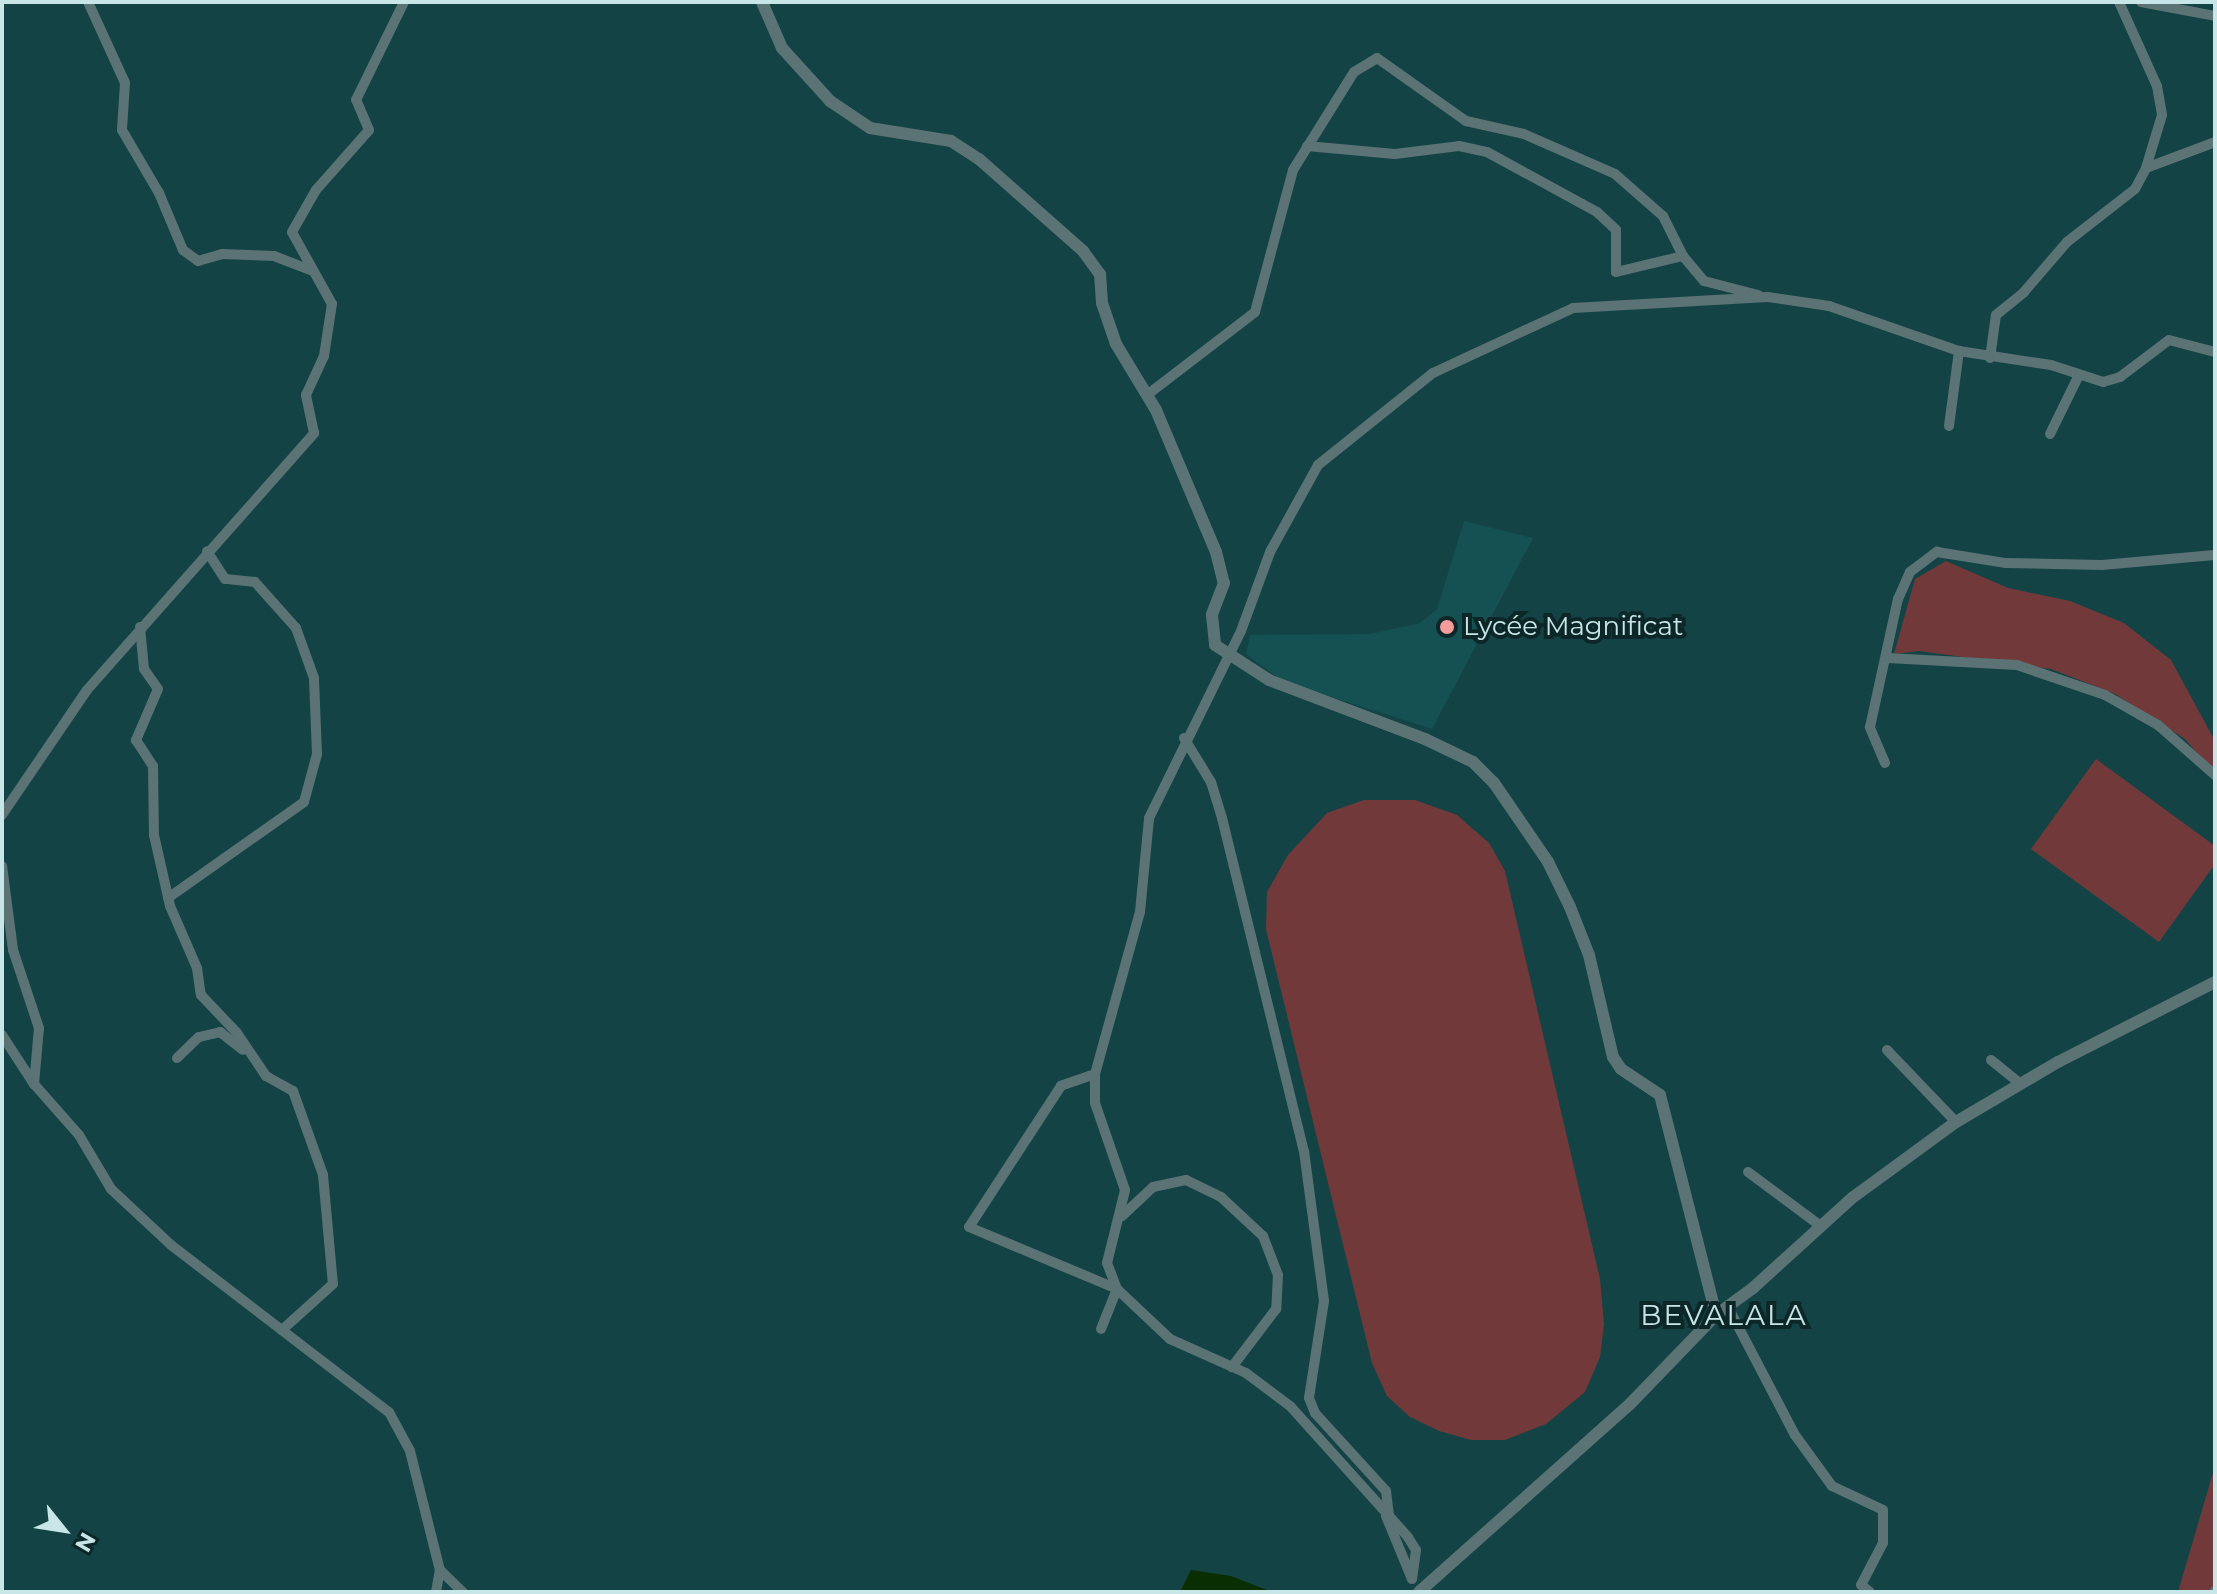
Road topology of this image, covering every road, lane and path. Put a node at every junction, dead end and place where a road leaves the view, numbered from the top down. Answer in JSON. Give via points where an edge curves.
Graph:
{"nodes":[{"id":1,"x":88,"y":2,"type":"edge"},
{"id":2,"x":404,"y":2,"type":"edge"},
{"id":3,"x":762,"y":2,"type":"edge"},
{"id":4,"x":772,"y":2,"type":"edge"},
{"id":5,"x":2119,"y":2,"type":"edge"},
{"id":6,"x":2141,"y":2,"type":"edge"},
{"id":7,"x":2215,"y":16,"type":"edge"},
{"id":8,"x":768,"y":17,"type":"junction"},
{"id":9,"x":2215,"y":142,"type":"edge"},
{"id":10,"x":1307,"y":146,"type":"junction"},
{"id":11,"x":2146,"y":168,"type":"junction"},
{"id":12,"x":1683,"y":256,"type":"junction"},
{"id":13,"x":313,"y":271,"type":"junction"},
{"id":14,"x":1768,"y":297,"type":"junction"},
{"id":15,"x":1959,"y":351,"type":"junction"},
{"id":16,"x":2215,"y":352,"type":"edge"},
{"id":17,"x":1990,"y":358,"type":"junction"},
{"id":18,"x":2078,"y":377,"type":"junction"},
{"id":19,"x":1147,"y":395,"type":"junction"},
{"id":20,"x":1949,"y":426,"type":"dead end"},
{"id":21,"x":2050,"y":434,"type":"dead end"},
{"id":22,"x":207,"y":551,"type":"junction"},
{"id":23,"x":2215,"y":555,"type":"edge"},
{"id":24,"x":140,"y":627,"type":"junction"},
{"id":25,"x":1227,"y":656,"type":"junction"},
{"id":26,"x":1888,"y":658,"type":"junction"},
{"id":27,"x":1184,"y":738,"type":"junction"},
{"id":28,"x":1885,"y":763,"type":"dead end"},
{"id":29,"x":2215,"y":775,"type":"edge"},
{"id":30,"x":2,"y":815,"type":"edge"},
{"id":31,"x":2,"y":866,"type":"edge"},
{"id":32,"x":168,"y":898,"type":"junction"},
{"id":33,"x":2215,"y":982,"type":"edge"},
{"id":34,"x":2,"y":1035,"type":"edge"},
{"id":35,"x":1887,"y":1050,"type":"dead end"},
{"id":36,"x":247,"y":1054,"type":"junction"},
{"id":37,"x":177,"y":1058,"type":"dead end"},
{"id":38,"x":1991,"y":1060,"type":"dead end"},
{"id":39,"x":1095,"y":1074,"type":"junction"},
{"id":40,"x":34,"y":1084,"type":"junction"},
{"id":41,"x":2021,"y":1084,"type":"junction"},
{"id":42,"x":1956,"y":1122,"type":"junction"},
{"id":43,"x":1748,"y":1172,"type":"dead end"},
{"id":44,"x":1122,"y":1216,"type":"junction"},
{"id":45,"x":1818,"y":1224,"type":"junction"},
{"id":46,"x":1117,"y":1289,"type":"junction"},
{"id":47,"x":1728,"y":1307,"type":"junction"},
{"id":48,"x":1716,"y":1315,"type":"junction"},
{"id":49,"x":1101,"y":1329,"type":"dead end"},
{"id":50,"x":282,"y":1330,"type":"junction"},
{"id":51,"x":1232,"y":1367,"type":"junction"},
{"id":52,"x":1386,"y":1514,"type":"junction"},
{"id":53,"x":440,"y":1570,"type":"junction"},
{"id":54,"x":436,"y":1592,"type":"edge"},
{"id":55,"x":463,"y":1592,"type":"edge"},
{"id":56,"x":1418,"y":1592,"type":"edge"},
{"id":57,"x":1870,"y":1592,"type":"edge"}],
"edges":[{"from":1,"to":13,"type":"street","via":[[125,83],[122,130],[159,193],[183,250],[198,261],[222,254],[274,256]]},
{"from":2,"to":13,"type":"street","via":[[356,100],[369,130],[316,190],[292,232]]},
{"from":3,"to":8,"type":"street"},
{"from":4,"to":8,"type":"street"},
{"from":5,"to":11,"type":"street","via":[[2157,86],[2162,115]]},
{"from":6,"to":7,"type":"street"},
{"from":8,"to":19,"type":"street","via":[[782,48],[830,101],[870,128],[951,141],[979,159],[1083,251],[1100,274],[1102,303],[1116,344]]},
{"from":9,"to":11,"type":"street"},
{"from":10,"to":12,"type":"street","via":[[1395,154],[1459,146],[1487,152],[1597,212],[1616,230],[1616,272]]},
{"from":10,"to":12,"type":"street","via":[[1354,72],[1377,58],[1466,121],[1524,134],[1615,174],[1663,216]]},
{"from":10,"to":19,"type":"street","via":[[1293,170],[1255,312]]},
{"from":11,"to":17,"type":"street","via":[[2135,189],[2067,242],[2024,292],[2003,305],[1996,315]]},
{"from":12,"to":14,"type":"street","via":[[1704,281]]},
{"from":13,"to":22,"type":"street","via":[[332,304],[324,356],[306,395],[314,433]]},
{"from":14,"to":15,"type":"street","via":[[1829,306]]},
{"from":14,"to":25,"type":"street","via":[[1573,308],[1433,373],[1318,465],[1270,552]]},
{"from":15,"to":17,"type":"street"},
{"from":15,"to":20,"type":"street"},
{"from":16,"to":18,"type":"street","via":[[2169,340],[2120,377],[2103,382]]},
{"from":17,"to":18,"type":"street","via":[[2051,365]]},
{"from":18,"to":21,"type":"street"},
{"from":19,"to":25,"type":"street","via":[[1216,552],[1224,583],[1212,615],[1215,645]]},
{"from":22,"to":24,"type":"street"},
{"from":22,"to":32,"type":"street","via":[[225,579],[255,582],[296,628],[314,678],[317,754],[304,802]]},
{"from":23,"to":26,"type":"street","via":[[2102,565],[2006,563],[1937,552],[1910,572],[1898,599]]},
{"from":24,"to":30,"type":"street","via":[[87,690]]},
{"from":24,"to":32,"type":"street","via":[[144,669],[158,689],[136,740],[153,766],[154,835]]},
{"from":25,"to":27,"type":"street"},
{"from":25,"to":48,"type":"street","via":[[1310,697],[1425,739],[1473,762],[1494,783],[1548,862],[1570,907],[1589,955],[1613,1057],[1621,1069],[1660,1095]]},
{"from":26,"to":28,"type":"street","via":[[1870,727]]},
{"from":26,"to":29,"type":"street","via":[[2017,665],[2105,695],[2158,725]]},
{"from":27,"to":39,"type":"street","via":[[1149,818],[1140,912]]},
{"from":27,"to":52,"type":"street","via":[[1211,782],[1222,818],[1304,1151],[1324,1301],[1309,1398],[1315,1413],[1386,1491]]},
{"from":31,"to":40,"type":"street","via":[[13,950],[39,1028]]},
{"from":32,"to":36,"type":"street","via":[[197,968],[201,995],[237,1033]]},
{"from":33,"to":41,"type":"street"},
{"from":34,"to":40,"type":"street"},
{"from":35,"to":42,"type":"street"},
{"from":36,"to":37,"type":"street","via":[[220,1032],[199,1037]]},
{"from":36,"to":50,"type":"street","via":[[266,1076],[293,1091],[323,1175],[333,1284]]},
{"from":38,"to":41,"type":"street"},
{"from":39,"to":44,"type":"street","via":[[1095,1103],[1125,1190]]},
{"from":39,"to":46,"type":"street","via":[[1061,1086],[969,1227]]},
{"from":40,"to":50,"type":"street","via":[[79,1135],[111,1189],[171,1245]]},
{"from":41,"to":42,"type":"street"},
{"from":42,"to":45,"type":"street"},
{"from":43,"to":45,"type":"street"},
{"from":44,"to":46,"type":"street","via":[[1107,1263]]},
{"from":44,"to":51,"type":"street","via":[[1153,1187],[1186,1180],[1221,1197],[1263,1236],[1278,1275],[1276,1309]]},
{"from":45,"to":47,"type":"street"},
{"from":46,"to":49,"type":"street"},
{"from":46,"to":51,"type":"street","via":[[1170,1339]]},
{"from":47,"to":48,"type":"street"},
{"from":47,"to":57,"type":"street","via":[[1795,1435],[1832,1486],[1883,1510],[1883,1543],[1861,1585]]},
{"from":48,"to":56,"type":"street","via":[[1630,1404]]},
{"from":50,"to":53,"type":"street","via":[[389,1412],[403,1433]]},
{"from":51,"to":52,"type":"street","via":[[1269,1387],[1290,1406]]},
{"from":52,"to":56,"type":"street"},
{"from":53,"to":54,"type":"street"},
{"from":53,"to":55,"type":"street"}]}
